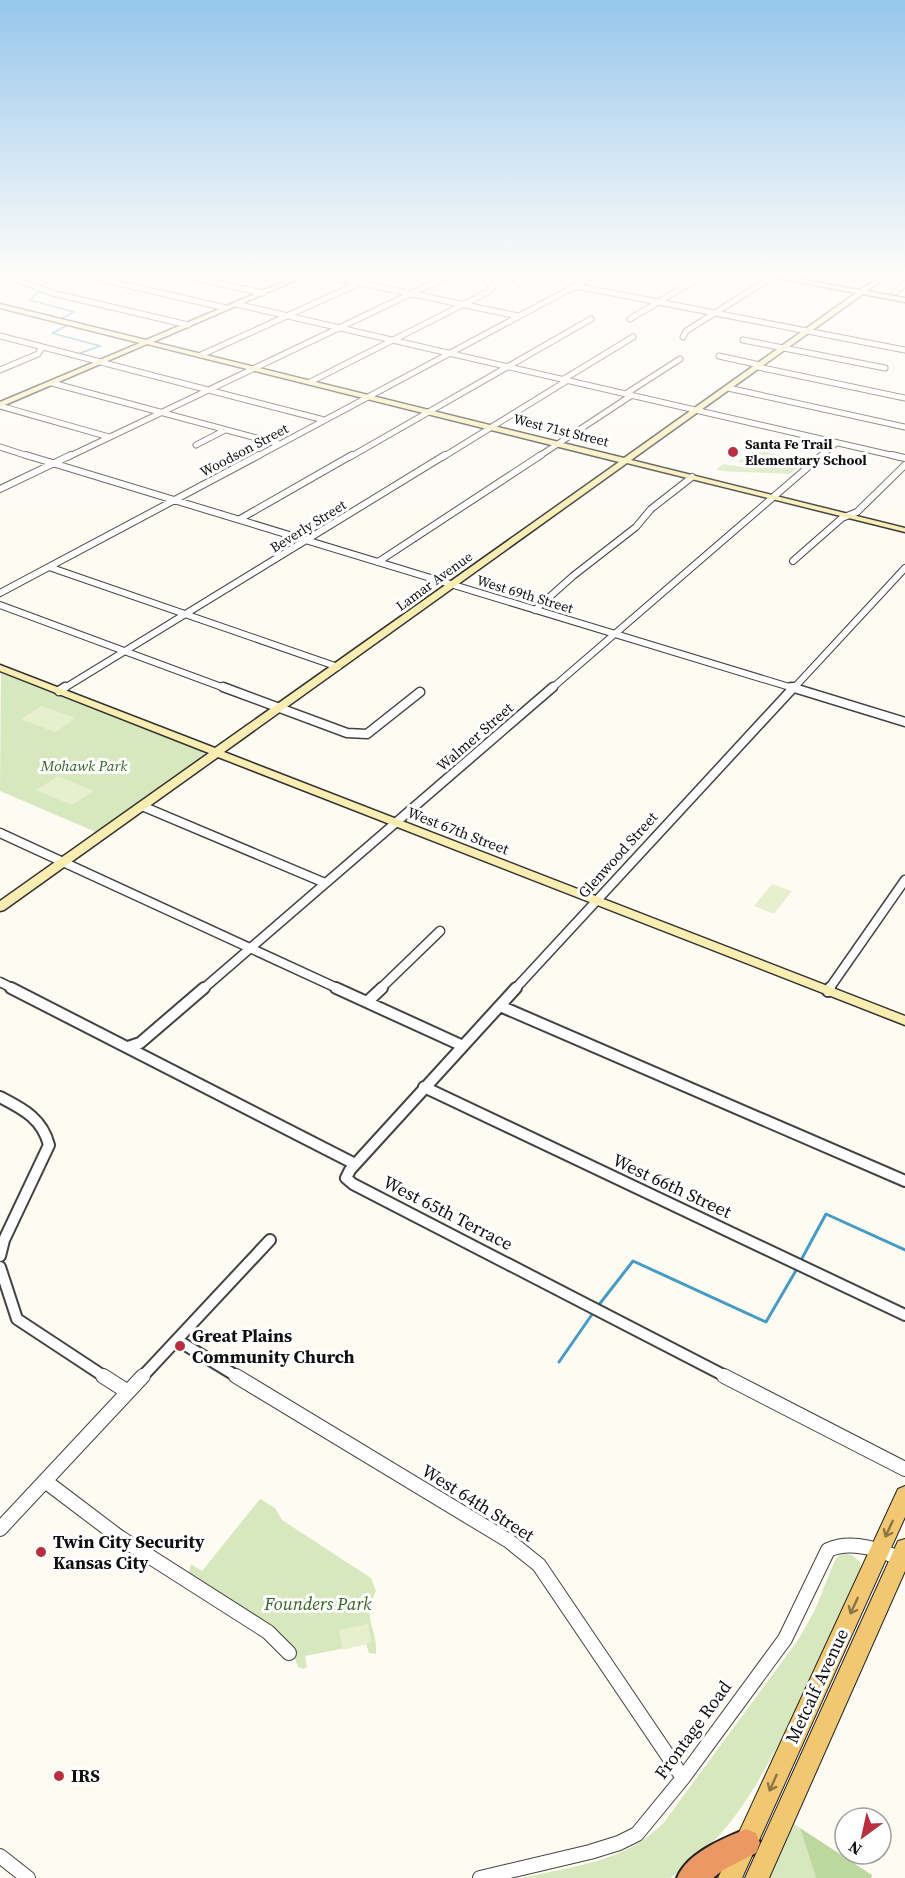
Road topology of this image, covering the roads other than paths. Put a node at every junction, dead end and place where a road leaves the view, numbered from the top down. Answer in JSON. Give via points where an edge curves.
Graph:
{"nodes":[{"id":1,"x":15,"y":364,"type":"edge"},
{"id":2,"x":98,"y":364,"type":"edge"},
{"id":3,"x":108,"y":364,"type":"edge"},
{"id":4,"x":236,"y":364,"type":"edge"},
{"id":5,"x":263,"y":364,"type":"edge"},
{"id":6,"x":346,"y":364,"type":"edge"},
{"id":7,"x":429,"y":364,"type":"edge"},
{"id":8,"x":497,"y":364,"type":"edge"},
{"id":9,"x":512,"y":364,"type":"edge"},
{"id":10,"x":591,"y":364,"type":"edge"},
{"id":11,"x":673,"y":364,"type":"edge"},
{"id":12,"x":750,"y":364,"type":"edge"},
{"id":13,"x":762,"y":364,"type":"edge"},
{"id":14,"x":863,"y":364,"type":"edge"},
{"id":15,"x":508,"y":366,"type":"junction"},
{"id":16,"x":759,"y":366,"type":"junction"},
{"id":17,"x":0,"y":368,"type":"edge"},
{"id":18,"x":254,"y":368,"type":"junction"},
{"id":19,"x":885,"y":368,"type":"dead end"},
{"id":20,"x":566,"y":380,"type":"junction"},
{"id":21,"x":309,"y":382,"type":"junction"},
{"id":22,"x":52,"y":383,"type":"junction"},
{"id":23,"x":728,"y":388,"type":"junction"},
{"id":24,"x":208,"y":390,"type":"junction"},
{"id":25,"x":630,"y":394,"type":"junction"},
{"id":26,"x":368,"y":397,"type":"junction"},
{"id":27,"x":905,"y":398,"type":"edge"},
{"id":28,"x":0,"y":406,"type":"edge"},
{"id":29,"x":697,"y":410,"type":"junction"},
{"id":30,"x":159,"y":412,"type":"junction"},
{"id":31,"x":429,"y":412,"type":"junction"},
{"id":32,"x":324,"y":420,"type":"junction"},
{"id":33,"x":492,"y":427,"type":"junction"},
{"id":34,"x":905,"y":427,"type":"edge"},
{"id":35,"x":225,"y":430,"type":"junction"},
{"id":36,"x":109,"y":437,"type":"junction"},
{"id":37,"x":836,"y":443,"type":"junction"},
{"id":38,"x":279,"y":444,"type":"junction"},
{"id":39,"x":558,"y":444,"type":"junction"},
{"id":40,"x":196,"y":445,"type":"dead end"},
{"id":41,"x":0,"y":447,"type":"edge"},
{"id":42,"x":905,"y":458,"type":"edge"},
{"id":43,"x":626,"y":461,"type":"junction"},
{"id":44,"x":54,"y":463,"type":"junction"},
{"id":45,"x":905,"y":465,"type":"edge"},
{"id":46,"x":692,"y":477,"type":"junction"},
{"id":47,"x":0,"y":489,"type":"edge"},
{"id":48,"x":774,"y":497,"type":"junction"},
{"id":49,"x":175,"y":500,"type":"junction"},
{"id":50,"x":848,"y":516,"type":"junction"},
{"id":51,"x":240,"y":519,"type":"junction"},
{"id":52,"x":905,"y":530,"type":"edge"},
{"id":53,"x":308,"y":540,"type":"junction"},
{"id":54,"x":794,"y":561,"type":"dead end"},
{"id":55,"x":378,"y":562,"type":"junction"},
{"id":56,"x":50,"y":567,"type":"junction"},
{"id":57,"x":905,"y":568,"type":"edge"},
{"id":58,"x":453,"y":585,"type":"junction"},
{"id":59,"x":0,"y":593,"type":"edge"},
{"id":60,"x":0,"y":605,"type":"edge"},
{"id":61,"x":535,"y":610,"type":"junction"},
{"id":62,"x":187,"y":614,"type":"junction"},
{"id":63,"x":615,"y":634,"type":"junction"},
{"id":64,"x":126,"y":651,"type":"junction"},
{"id":65,"x":338,"y":667,"type":"junction"},
{"id":66,"x":0,"y":669,"type":"edge"},
{"id":67,"x":793,"y":688,"type":"junction"},
{"id":68,"x":59,"y":691,"type":"junction"},
{"id":69,"x":420,"y":692,"type":"dead end"},
{"id":70,"x":280,"y":708,"type":"junction"},
{"id":71,"x":905,"y":722,"type":"edge"},
{"id":72,"x":217,"y":753,"type":"junction"},
{"id":73,"x":142,"y":806,"type":"junction"},
{"id":74,"x":396,"y":823,"type":"junction"},
{"id":75,"x":0,"y":833,"type":"edge"},
{"id":76,"x":63,"y":862,"type":"junction"},
{"id":77,"x":905,"y":880,"type":"edge"},
{"id":78,"x":325,"y":883,"type":"junction"},
{"id":79,"x":598,"y":901,"type":"junction"},
{"id":80,"x":0,"y":907,"type":"edge"},
{"id":81,"x":440,"y":931,"type":"dead end"},
{"id":82,"x":249,"y":949,"type":"junction"},
{"id":83,"x":0,"y":982,"type":"edge"},
{"id":84,"x":828,"y":991,"type":"junction"},
{"id":85,"x":367,"y":1002,"type":"junction"},
{"id":86,"x":500,"y":1005,"type":"junction"},
{"id":87,"x":905,"y":1021,"type":"edge"},
{"id":88,"x":464,"y":1046,"type":"junction"},
{"id":89,"x":128,"y":1047,"type":"junction"},
{"id":90,"x":424,"y":1087,"type":"junction"},
{"id":91,"x":0,"y":1097,"type":"edge"},
{"id":92,"x":355,"y":1164,"type":"junction"},
{"id":93,"x":905,"y":1181,"type":"edge"},
{"id":94,"x":270,"y":1240,"type":"dead end"},
{"id":95,"x":0,"y":1256,"type":"edge"},
{"id":96,"x":0,"y":1267,"type":"edge"},
{"id":97,"x":905,"y":1315,"type":"edge"},
{"id":98,"x":177,"y":1340,"type":"junction"},
{"id":99,"x":128,"y":1392,"type":"junction"},
{"id":100,"x":905,"y":1469,"type":"edge"},
{"id":101,"x":45,"y":1481,"type":"junction"},
{"id":102,"x":905,"y":1495,"type":"edge"},
{"id":103,"x":0,"y":1529,"type":"edge"},
{"id":104,"x":878,"y":1553,"type":"junction"},
{"id":105,"x":903,"y":1556,"type":"edge"},
{"id":106,"x":288,"y":1653,"type":"dead end"},
{"id":107,"x":683,"y":1778,"type":"junction"},
{"id":108,"x":746,"y":1843,"type":"junction"},
{"id":109,"x":0,"y":1856,"type":"edge"},
{"id":110,"x":28,"y":1878,"type":"edge"},
{"id":111,"x":480,"y":1878,"type":"edge"},
{"id":112,"x":691,"y":1878,"type":"edge"},
{"id":113,"x":730,"y":1878,"type":"edge"},
{"id":114,"x":757,"y":1878,"type":"edge"}],
"edges":[{"from":1,"to":17,"type":"street"},
{"from":2,"to":22,"type":"street"},
{"from":3,"to":24,"type":"street"},
{"from":4,"to":18,"type":"street","name":"West 71st Street"},
{"from":5,"to":18,"type":"street"},
{"from":6,"to":21,"type":"street"},
{"from":7,"to":26,"type":"street","name":"Woodson Street"},
{"from":8,"to":15,"type":"street"},
{"from":9,"to":15,"type":"street"},
{"from":10,"to":20,"type":"street","name":"Beverly Street"},
{"from":11,"to":25,"type":"street"},
{"from":12,"to":16,"type":"street"},
{"from":13,"to":16,"type":"street","name":"Lamar Avenue"},
{"from":14,"to":19,"type":"street"},
{"from":15,"to":20,"type":"street"},
{"from":15,"to":31,"type":"street"},
{"from":16,"to":23,"type":"street","name":"Lamar Avenue"},
{"from":16,"to":27,"type":"street"},
{"from":18,"to":21,"type":"street","name":"West 71st Street"},
{"from":18,"to":24,"type":"street"},
{"from":20,"to":25,"type":"street"},
{"from":20,"to":33,"type":"street","name":"Beverly Street"},
{"from":21,"to":26,"type":"street","name":"West 71st Street"},
{"from":22,"to":28,"type":"street"},
{"from":22,"to":30,"type":"street"},
{"from":23,"to":29,"type":"street","name":"Lamar Avenue"},
{"from":23,"to":34,"type":"street"},
{"from":24,"to":30,"type":"street"},
{"from":24,"to":32,"type":"street"},
{"from":25,"to":29,"type":"street"},
{"from":25,"to":39,"type":"street"},
{"from":26,"to":31,"type":"street","name":"West 71st Street"},
{"from":26,"to":32,"type":"street","name":"Woodson Street"},
{"from":28,"to":36,"type":"street"},
{"from":29,"to":37,"type":"street"},
{"from":29,"to":43,"type":"street","name":"Lamar Avenue"},
{"from":30,"to":35,"type":"street"},
{"from":30,"to":36,"type":"street"},
{"from":31,"to":33,"type":"street","name":"West 71st Street"},
{"from":31,"to":51,"type":"street"},
{"from":32,"to":38,"type":"street","name":"Woodson Street"},
{"from":33,"to":39,"type":"street","name":"West 71st Street"},
{"from":33,"to":53,"type":"street","name":"Beverly Street"},
{"from":35,"to":38,"type":"street"},
{"from":35,"to":40,"type":"street"},
{"from":36,"to":44,"type":"street"},
{"from":37,"to":42,"type":"street"},
{"from":37,"to":48,"type":"street","name":"Walmer Street"},
{"from":38,"to":49,"type":"street","name":"Woodson Street"},
{"from":39,"to":43,"type":"street","name":"West 71st Street"},
{"from":39,"to":55,"type":"street"},
{"from":41,"to":44,"type":"street","name":"West 69th Street"},
{"from":43,"to":46,"type":"street","name":"West 71st Street"},
{"from":43,"to":58,"type":"street","name":"Lamar Avenue"},
{"from":44,"to":47,"type":"street"},
{"from":44,"to":49,"type":"street","name":"West 69th Street"},
{"from":45,"to":50,"type":"street"},
{"from":46,"to":48,"type":"street","name":"West 71st Street"},
{"from":46,"to":61,"type":"street"},
{"from":48,"to":50,"type":"street","name":"West 71st Street"},
{"from":48,"to":63,"type":"street","name":"Walmer Street"},
{"from":49,"to":51,"type":"street","name":"West 69th Street"},
{"from":49,"to":56,"type":"street","name":"Woodson Street"},
{"from":50,"to":52,"type":"street","name":"West 71st Street"},
{"from":50,"to":54,"type":"street"},
{"from":51,"to":53,"type":"street","name":"West 69th Street"},
{"from":53,"to":55,"type":"street","name":"West 69th Street"},
{"from":53,"to":62,"type":"street","name":"Beverly Street"},
{"from":55,"to":58,"type":"street","name":"West 69th Street"},
{"from":56,"to":59,"type":"street","name":"Woodson Street"},
{"from":56,"to":62,"type":"street"},
{"from":57,"to":67,"type":"street","name":"Glenwood Street"},
{"from":58,"to":61,"type":"street","name":"West 69th Street"},
{"from":58,"to":65,"type":"street","name":"Lamar Avenue"},
{"from":60,"to":64,"type":"street"},
{"from":61,"to":63,"type":"street","name":"West 69th Street"},
{"from":62,"to":64,"type":"street","name":"Beverly Street"},
{"from":62,"to":65,"type":"street"},
{"from":63,"to":67,"type":"street","name":"West 69th Street"},
{"from":63,"to":74,"type":"street","name":"Walmer Street"},
{"from":64,"to":68,"type":"street","name":"Beverly Street"},
{"from":64,"to":70,"type":"street"},
{"from":65,"to":70,"type":"street","name":"Lamar Avenue"},
{"from":66,"to":68,"type":"street","name":"West 67th Street"},
{"from":67,"to":71,"type":"street","name":"West 69th Street"},
{"from":67,"to":79,"type":"street","name":"Glenwood Street"},
{"from":68,"to":72,"type":"street","name":"West 67th Street"},
{"from":69,"to":70,"type":"street","via":[[374,729],[358,735]]},
{"from":70,"to":72,"type":"street","name":"Lamar Avenue"},
{"from":72,"to":73,"type":"street","name":"Lamar Avenue"},
{"from":72,"to":74,"type":"street","name":"West 67th Street"},
{"from":73,"to":76,"type":"street","name":"Lamar Avenue"},
{"from":73,"to":78,"type":"street"},
{"from":74,"to":78,"type":"street","name":"Walmer Street"},
{"from":74,"to":79,"type":"street","name":"West 67th Street"},
{"from":75,"to":76,"type":"street"},
{"from":76,"to":80,"type":"street","name":"Lamar Avenue"},
{"from":76,"to":82,"type":"street"},
{"from":77,"to":84,"type":"street"},
{"from":78,"to":82,"type":"street","name":"Walmer Street"},
{"from":79,"to":84,"type":"street","name":"West 67th Street"},
{"from":79,"to":86,"type":"street","name":"Glenwood Street"},
{"from":81,"to":85,"type":"street"},
{"from":82,"to":85,"type":"street"},
{"from":82,"to":89,"type":"street","name":"Walmer Street","via":[[140,1042]]},
{"from":83,"to":89,"type":"street"},
{"from":84,"to":87,"type":"street","name":"West 67th Street"},
{"from":85,"to":88,"type":"street"},
{"from":86,"to":88,"type":"street","name":"Glenwood Street"},
{"from":86,"to":93,"type":"street"},
{"from":88,"to":90,"type":"street","name":"Glenwood Street"},
{"from":89,"to":92,"type":"street"},
{"from":90,"to":92,"type":"street","name":"Glenwood Street"},
{"from":90,"to":97,"type":"street","name":"West 66th Street"},
{"from":91,"to":95,"type":"street","via":[[38,1118],[49,1145]]},
{"from":92,"to":100,"type":"street","name":"West 65th Terrace","via":[[346,1178],[353,1184]]},
{"from":94,"to":98,"type":"street"},
{"from":96,"to":99,"type":"street","via":[[17,1319]]},
{"from":98,"to":99,"type":"street"},
{"from":98,"to":107,"type":"street","name":"West 64th Street","via":[[509,1542],[539,1565]]},
{"from":99,"to":101,"type":"street"},
{"from":101,"to":103,"type":"street"},
{"from":101,"to":106,"type":"street","via":[[119,1537],[268,1632]]},
{"from":102,"to":104,"type":"main road","name":"Metcalf Avenue","one_way":true},
{"from":104,"to":105,"type":"street","name":"Frontage Road"},
{"from":104,"to":107,"type":"street","name":"Frontage Road","via":[[844,1544],[828,1550],[785,1639]]},
{"from":104,"to":108,"type":"main road","name":"Metcalf Avenue","one_way":true},
{"from":105,"to":114,"type":"main road","name":"Metcalf Avenue"},
{"from":107,"to":111,"type":"street","name":"Frontage Road","via":[[637,1834],[618,1843]]},
{"from":108,"to":112,"type":"highway","via":[[713,1860]]},
{"from":108,"to":113,"type":"main road","name":"Metcalf Avenue"},
{"from":109,"to":110,"type":"street"}]}
